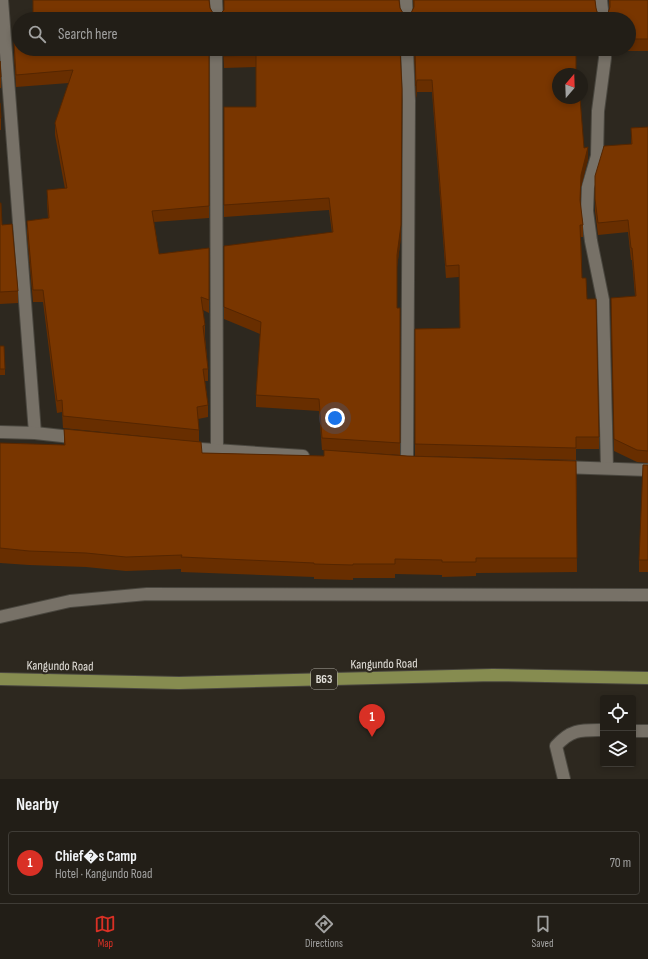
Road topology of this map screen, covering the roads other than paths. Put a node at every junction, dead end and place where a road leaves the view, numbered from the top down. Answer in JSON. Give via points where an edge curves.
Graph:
{"nodes":[{"id":1,"x":2,"y":0,"type":"edge"},
{"id":2,"x":216,"y":0,"type":"edge"},
{"id":3,"x":406,"y":0,"type":"edge"},
{"id":4,"x":601,"y":0,"type":"edge"},
{"id":5,"x":217,"y":12,"type":"edge"},
{"id":6,"x":407,"y":12,"type":"edge"},
{"id":7,"x":602,"y":12,"type":"edge"},
{"id":8,"x":216,"y":56,"type":"edge"},
{"id":9,"x":407,"y":56,"type":"edge"},
{"id":10,"x":605,"y":56,"type":"edge"},
{"id":11,"x":0,"y":432,"type":"edge"},
{"id":12,"x":35,"y":433,"type":"junction"},
{"id":13,"x":89,"y":439,"type":"edge"},
{"id":14,"x":175,"y":447,"type":"edge"},
{"id":15,"x":217,"y":451,"type":"junction"},
{"id":16,"x":312,"y":457,"type":"edge"},
{"id":17,"x":392,"y":462,"type":"edge"},
{"id":18,"x":551,"y":467,"type":"edge"},
{"id":19,"x":607,"y":468,"type":"junction"},
{"id":20,"x":648,"y":470,"type":"edge"},
{"id":21,"x":648,"y":595,"type":"edge"},
{"id":22,"x":0,"y":617,"type":"edge"},
{"id":23,"x":648,"y":678,"type":"edge"},
{"id":24,"x":0,"y":679,"type":"edge"},
{"id":25,"x":600,"y":730,"type":"edge"},
{"id":26,"x":636,"y":730,"type":"edge"},
{"id":27,"x":648,"y":731,"type":"edge"},
{"id":28,"x":564,"y":779,"type":"edge"}],
"edges":[{"from":1,"to":12,"type":"street"},
{"from":2,"to":5,"type":"street"},
{"from":3,"to":6,"type":"street"},
{"from":4,"to":7,"type":"street"},
{"from":8,"to":15,"type":"street"},
{"from":9,"to":17,"type":"street","via":[[411,463]]},
{"from":10,"to":19,"type":"street","via":[[598,111],[597,156],[588,187],[587,211],[603,300]]},
{"from":11,"to":12,"type":"street"},
{"from":12,"to":13,"type":"street"},
{"from":14,"to":15,"type":"street"},
{"from":15,"to":16,"type":"street"},
{"from":18,"to":19,"type":"street"},
{"from":19,"to":20,"type":"street"},
{"from":21,"to":22,"type":"street","via":[[147,594],[70,601]]},
{"from":23,"to":24,"type":"highway","name":"Kangundo Road","number":"B63","via":[[493,675],[179,683]]},
{"from":25,"to":28,"type":"street","via":[[579,730],[564,737],[556,746]]},
{"from":26,"to":27,"type":"street"}]}
